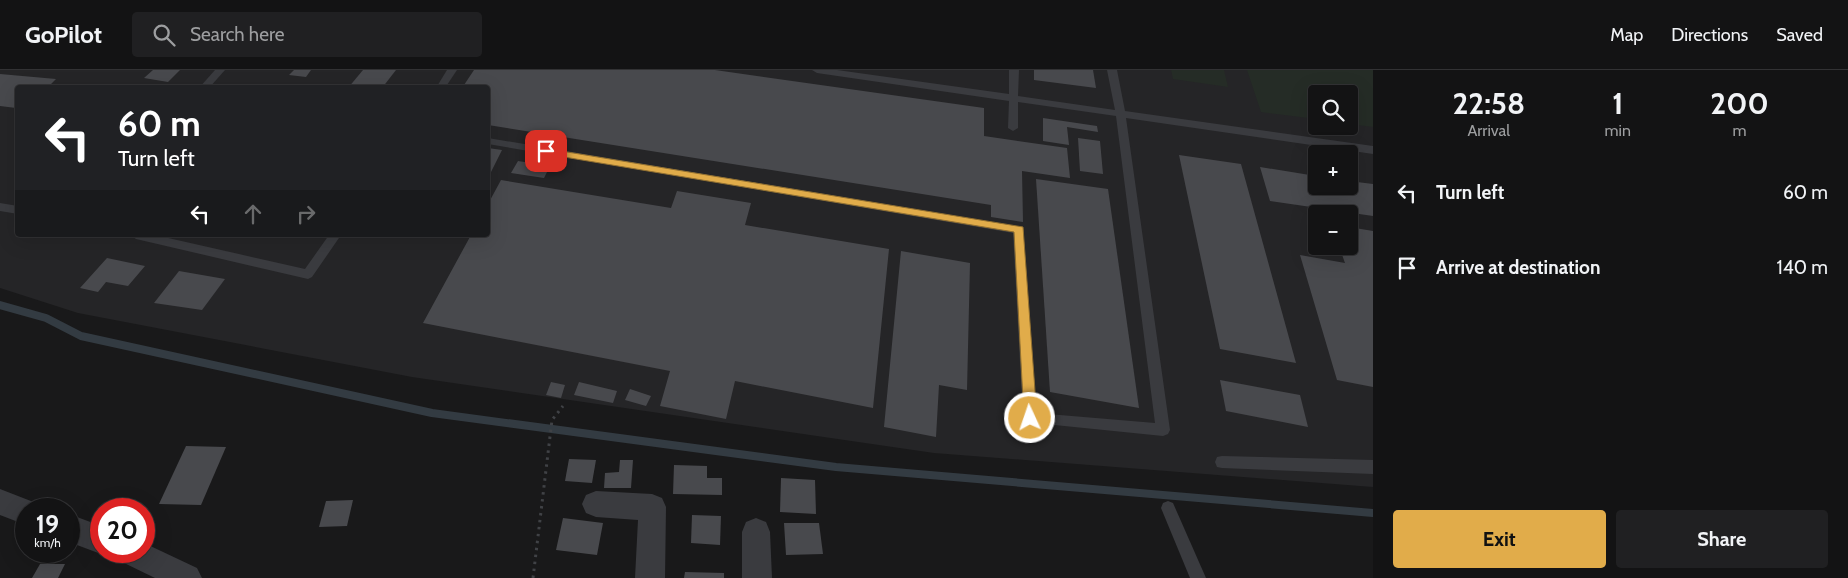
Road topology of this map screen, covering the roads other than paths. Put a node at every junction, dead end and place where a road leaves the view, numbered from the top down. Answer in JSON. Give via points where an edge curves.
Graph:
{"nodes":[{"id":1,"x":220,"y":70,"type":"edge"},
{"id":2,"x":452,"y":70,"type":"edge"},
{"id":3,"x":816,"y":70,"type":"edge"},
{"id":4,"x":1014,"y":70,"type":"edge"},
{"id":5,"x":1112,"y":70,"type":"edge"},
{"id":6,"x":206,"y":85,"type":"edge"},
{"id":7,"x":442,"y":85,"type":"edge"},
{"id":8,"x":1014,"y":99,"type":"junction"},
{"id":9,"x":1121,"y":115,"type":"junction"},
{"id":10,"x":1013,"y":128,"type":"dead end"},
{"id":11,"x":490,"y":141,"type":"edge"},
{"id":12,"x":1373,"y":150,"type":"edge"},
{"id":13,"x":0,"y":207,"type":"edge"},
{"id":14,"x":15,"y":210,"type":"edge"},
{"id":15,"x":145,"y":237,"type":"edge"},
{"id":16,"x":335,"y":237,"type":"edge"},
{"id":17,"x":1222,"y":462,"type":"dead end"},
{"id":18,"x":1373,"y":467,"type":"edge"},
{"id":19,"x":0,"y":502,"type":"edge"},
{"id":20,"x":596,"y":504,"type":"dead end"},
{"id":21,"x":15,"y":508,"type":"edge"},
{"id":22,"x":1168,"y":508,"type":"dead end"},
{"id":23,"x":756,"y":532,"type":"dead end"},
{"id":24,"x":155,"y":563,"type":"edge"},
{"id":25,"x":187,"y":578,"type":"edge"},
{"id":26,"x":650,"y":578,"type":"edge"},
{"id":27,"x":757,"y":578,"type":"edge"},
{"id":28,"x":1198,"y":578,"type":"edge"}],
"edges":[{"from":1,"to":6,"type":"lane"},
{"from":2,"to":7,"type":"lane"},
{"from":3,"to":8,"type":"lane"},
{"from":4,"to":8,"type":"lane"},
{"from":5,"to":9,"type":"lane"},
{"from":8,"to":9,"type":"lane"},
{"from":8,"to":10,"type":"lane"},
{"from":9,"to":11,"type":"lane","via":[[1163,430],[1030,418],[1019,230]]},
{"from":9,"to":12,"type":"lane"},
{"from":13,"to":14,"type":"lane"},
{"from":15,"to":16,"type":"lane","via":[[308,274]]},
{"from":17,"to":18,"type":"lane"},
{"from":19,"to":21,"type":"street"},
{"from":20,"to":26,"type":"street","via":[[652,507]]},
{"from":22,"to":28,"type":"lane"},
{"from":23,"to":27,"type":"street"},
{"from":24,"to":25,"type":"street"}]}
